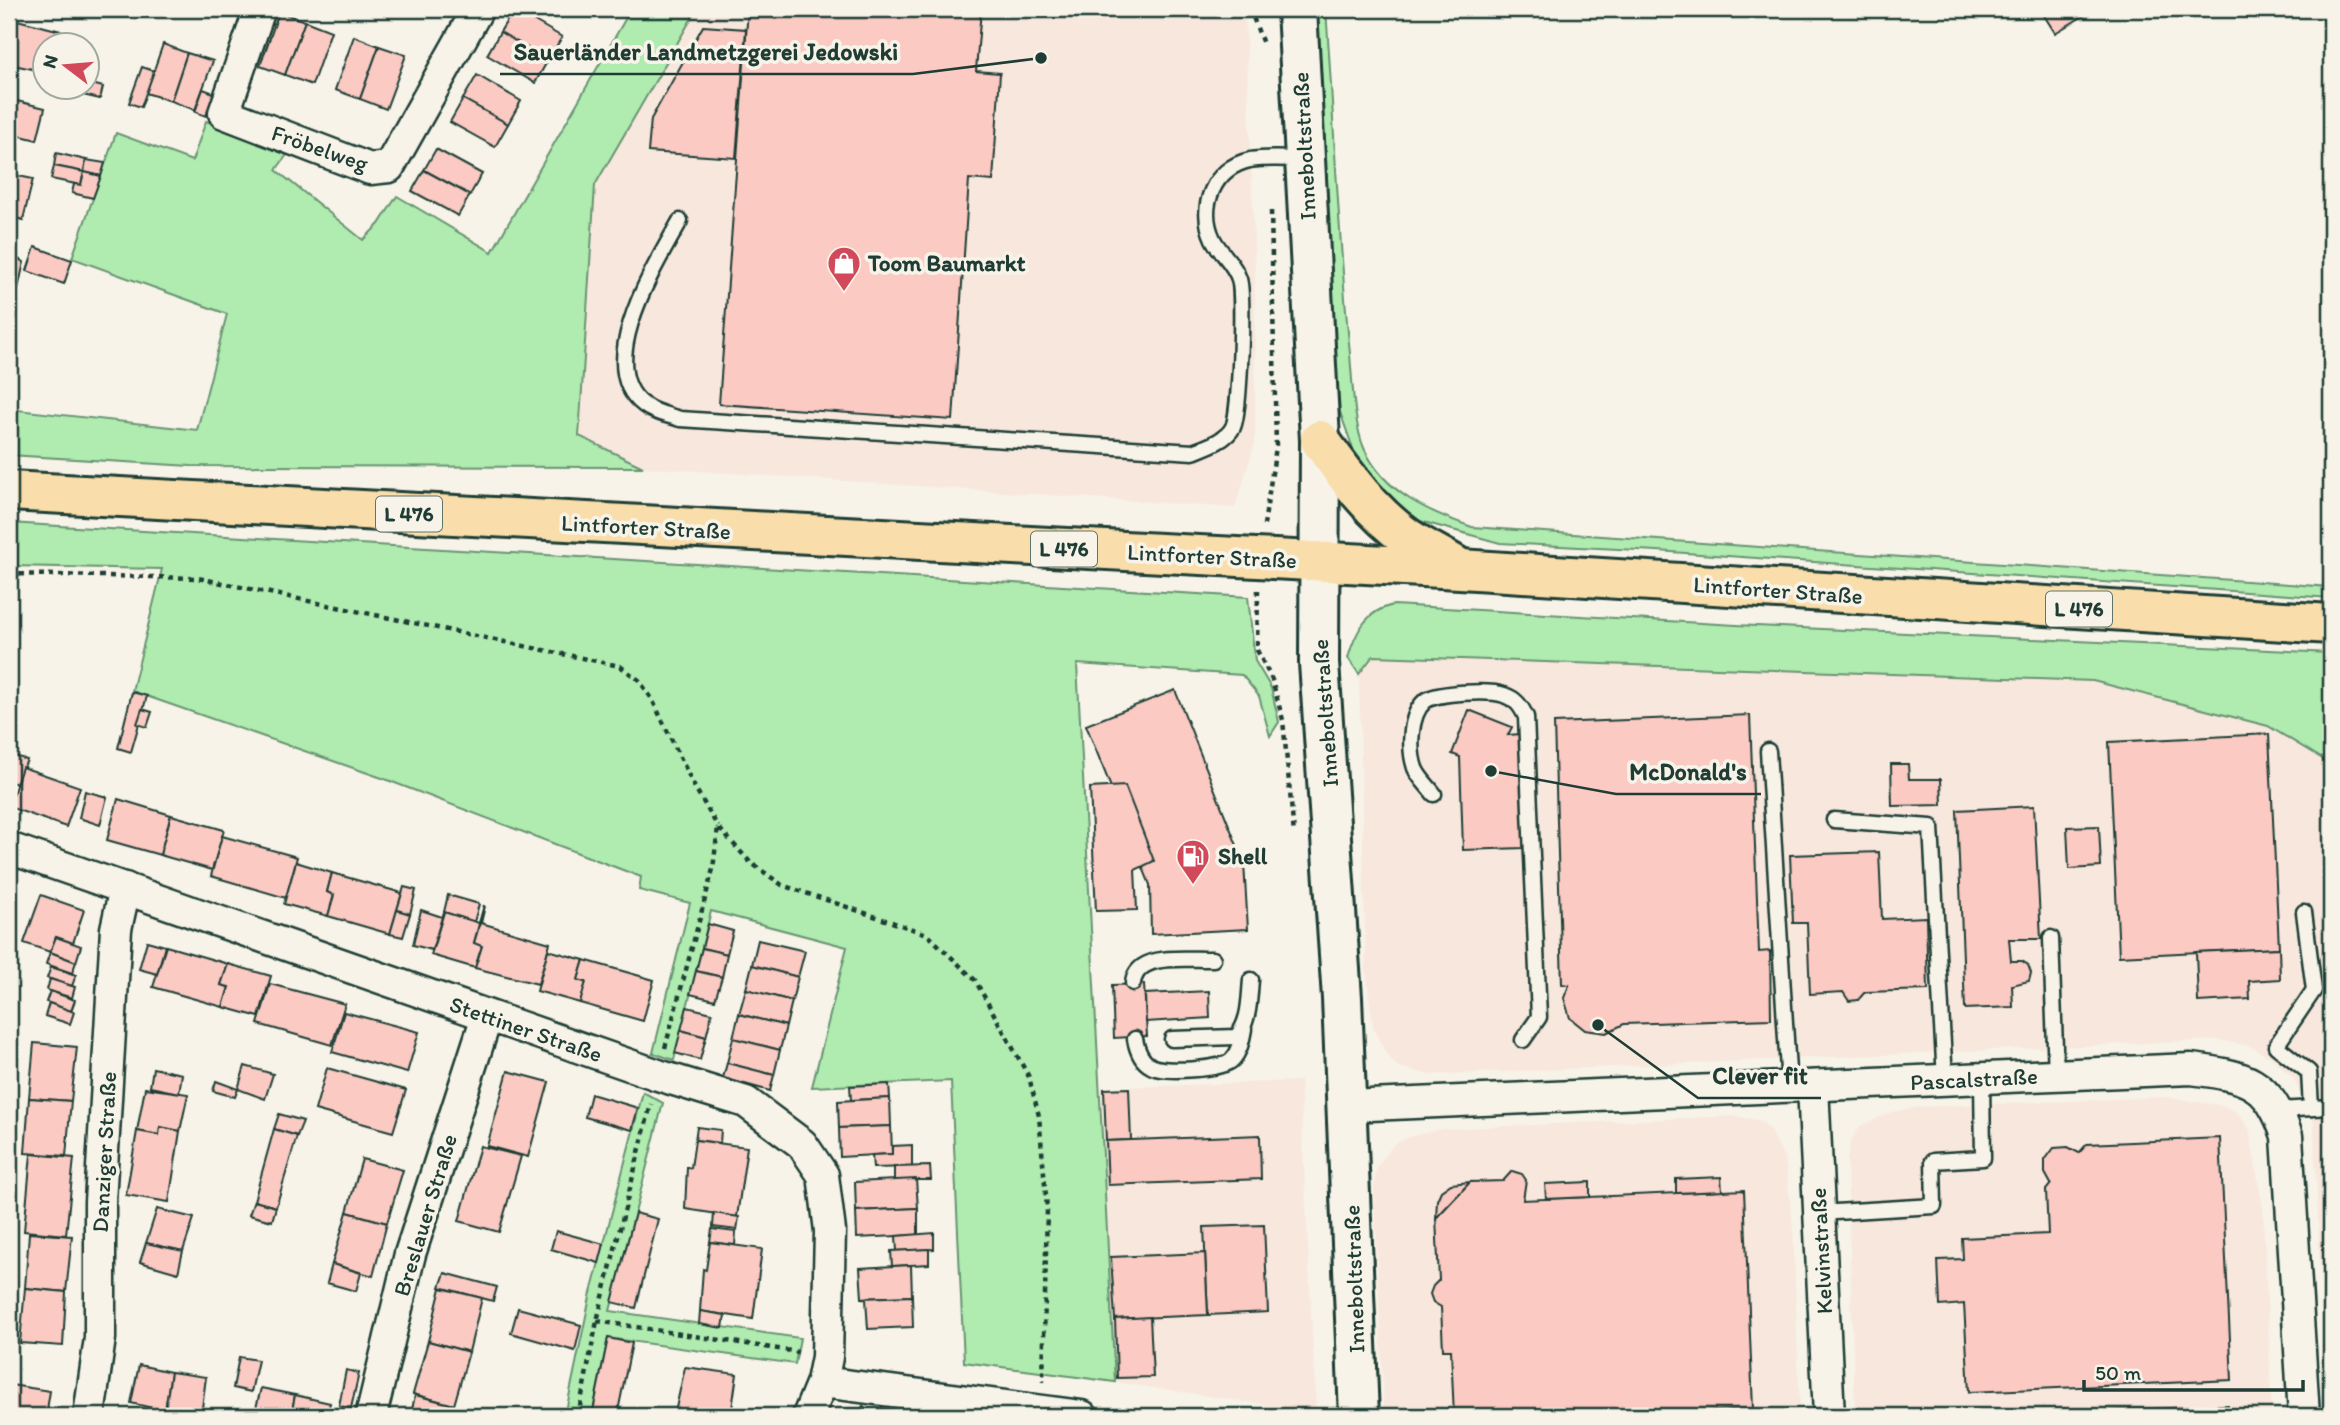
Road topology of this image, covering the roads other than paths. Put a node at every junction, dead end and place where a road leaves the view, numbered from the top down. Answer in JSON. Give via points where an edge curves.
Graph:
{"nodes":[{"id":1,"x":260,"y":9,"type":"edge"},
{"id":2,"x":478,"y":9,"type":"edge"},
{"id":3,"x":1297,"y":9,"type":"edge"},
{"id":4,"x":1305,"y":159,"type":"junction"},
{"id":5,"x":681,"y":221,"type":"dead end"},
{"id":6,"x":1320,"y":440,"type":"junction"},
{"id":7,"x":9,"y":491,"type":"edge"},
{"id":8,"x":1319,"y":562,"type":"junction"},
{"id":9,"x":1461,"y":569,"type":"junction"},
{"id":10,"x":2331,"y":624,"type":"edge"},
{"id":11,"x":1768,"y":751,"type":"dead end"},
{"id":12,"x":1434,"y":794,"type":"dead end"},
{"id":13,"x":1834,"y":820,"type":"dead end"},
{"id":14,"x":9,"y":848,"type":"edge"},
{"id":15,"x":125,"y":888,"type":"junction"},
{"id":16,"x":2304,"y":912,"type":"dead end"},
{"id":17,"x":2051,"y":938,"type":"dead end"},
{"id":18,"x":1213,"y":959,"type":"dead end"},
{"id":19,"x":1251,"y":979,"type":"dead end"},
{"id":20,"x":1133,"y":983,"type":"dead end"},
{"id":21,"x":487,"y":1016,"type":"junction"},
{"id":22,"x":1244,"y":1029,"type":"junction"},
{"id":23,"x":1135,"y":1039,"type":"dead end"},
{"id":24,"x":1172,"y":1039,"type":"dead end"},
{"id":25,"x":1523,"y":1040,"type":"dead end"},
{"id":26,"x":2056,"y":1075,"type":"junction"},
{"id":27,"x":1982,"y":1078,"type":"junction"},
{"id":28,"x":1945,"y":1080,"type":"junction"},
{"id":29,"x":1801,"y":1086,"type":"junction"},
{"id":30,"x":1348,"y":1106,"type":"junction"},
{"id":31,"x":2331,"y":1107,"type":"edge"},
{"id":32,"x":2311,"y":1108,"type":"junction"},
{"id":33,"x":2278,"y":1110,"type":"junction"},
{"id":34,"x":1819,"y":1213,"type":"junction"},
{"id":35,"x":824,"y":1369,"type":"junction"},
{"id":36,"x":89,"y":1416,"type":"edge"},
{"id":37,"x":371,"y":1416,"type":"edge"},
{"id":38,"x":808,"y":1416,"type":"edge"},
{"id":39,"x":1082,"y":1416,"type":"edge"},
{"id":40,"x":1360,"y":1416,"type":"edge"},
{"id":41,"x":1829,"y":1416,"type":"edge"},
{"id":42,"x":2304,"y":1416,"type":"edge"}],
"edges":[{"from":1,"to":2,"type":"street","name":"Fröbelweg","via":[[224,113],[370,169],[389,167]]},
{"from":3,"to":4,"type":"street","name":"Inneboltstraße"},
{"from":4,"to":5,"type":"lane","via":[[1249,160],[1219,178],[1210,191],[1207,221],[1214,241],[1240,280],[1239,402],[1233,430],[1193,452],[680,419],[658,412],[643,405],[633,393],[625,373],[625,353],[644,285]]},
{"from":4,"to":6,"type":"street","name":"Inneboltstraße"},
{"from":6,"to":8,"type":"street","name":"Inneboltstraße"},
{"from":6,"to":9,"type":"main road","via":[[1379,513]]},
{"from":7,"to":8,"type":"main road","name":"Lintforter Straße","number":"L 476"},
{"from":8,"to":9,"type":"main road","name":"Lintforter Straße","number":"L 476"},
{"from":8,"to":30,"type":"street","name":"Inneboltstraße","via":[[1319,663]]},
{"from":9,"to":10,"type":"main road","name":"Lintforter Straße","number":"L 476"},
{"from":11,"to":29,"type":"lane"},
{"from":12,"to":25,"type":"lane","via":[[1420,777],[1413,753],[1413,724],[1426,701],[1438,695],[1501,694],[1521,706],[1526,717],[1539,1017]]},
{"from":13,"to":28,"type":"lane","via":[[1931,827]]},
{"from":14,"to":15,"type":"street","name":"Stettiner Straße"},
{"from":15,"to":21,"type":"street","name":"Stettiner Straße"},
{"from":15,"to":36,"type":"street","name":"Danziger Straße","via":[[116,929],[100,1202],[100,1338]]},
{"from":16,"to":32,"type":"lane","via":[[2314,990],[2276,1046],[2309,1072]]},
{"from":17,"to":26,"type":"lane"},
{"from":18,"to":20,"type":"lane","via":[[1140,965]]},
{"from":19,"to":22,"type":"lane"},
{"from":21,"to":35,"type":"street","name":"Stettiner Straße","via":[[746,1102],[802,1144],[823,1175],[830,1231]]},
{"from":21,"to":37,"type":"street","name":"Breslauer Straße","via":[[410,1254]]},
{"from":22,"to":23,"type":"lane","via":[[1232,1060],[1222,1067],[1159,1070],[1141,1057]]},
{"from":22,"to":24,"type":"lane","via":[[1236,1037]]},
{"from":26,"to":27,"type":"street","name":"Pascalstraße"},
{"from":26,"to":33,"type":"street","name":"Pascalstraße","via":[[2191,1069],[2225,1073],[2260,1087]]},
{"from":27,"to":28,"type":"street","name":"Pascalstraße"},
{"from":27,"to":34,"type":"lane","via":[[1983,1158],[1933,1161],[1934,1206]]},
{"from":28,"to":29,"type":"street","name":"Pascalstraße"},
{"from":29,"to":30,"type":"street","name":"Pascalstraße"},
{"from":29,"to":34,"type":"street","name":"Kelvinstraße"},
{"from":30,"to":40,"type":"street","name":"Inneboltstraße"},
{"from":31,"to":32,"type":"lane"},
{"from":32,"to":33,"type":"lane"},
{"from":33,"to":42,"type":"street","name":"Pascalstraße","via":[[2287,1136]]},
{"from":34,"to":41,"type":"street","name":"Kelvinstraße"},
{"from":35,"to":38,"type":"street"},
{"from":35,"to":39,"type":"street"}]}
